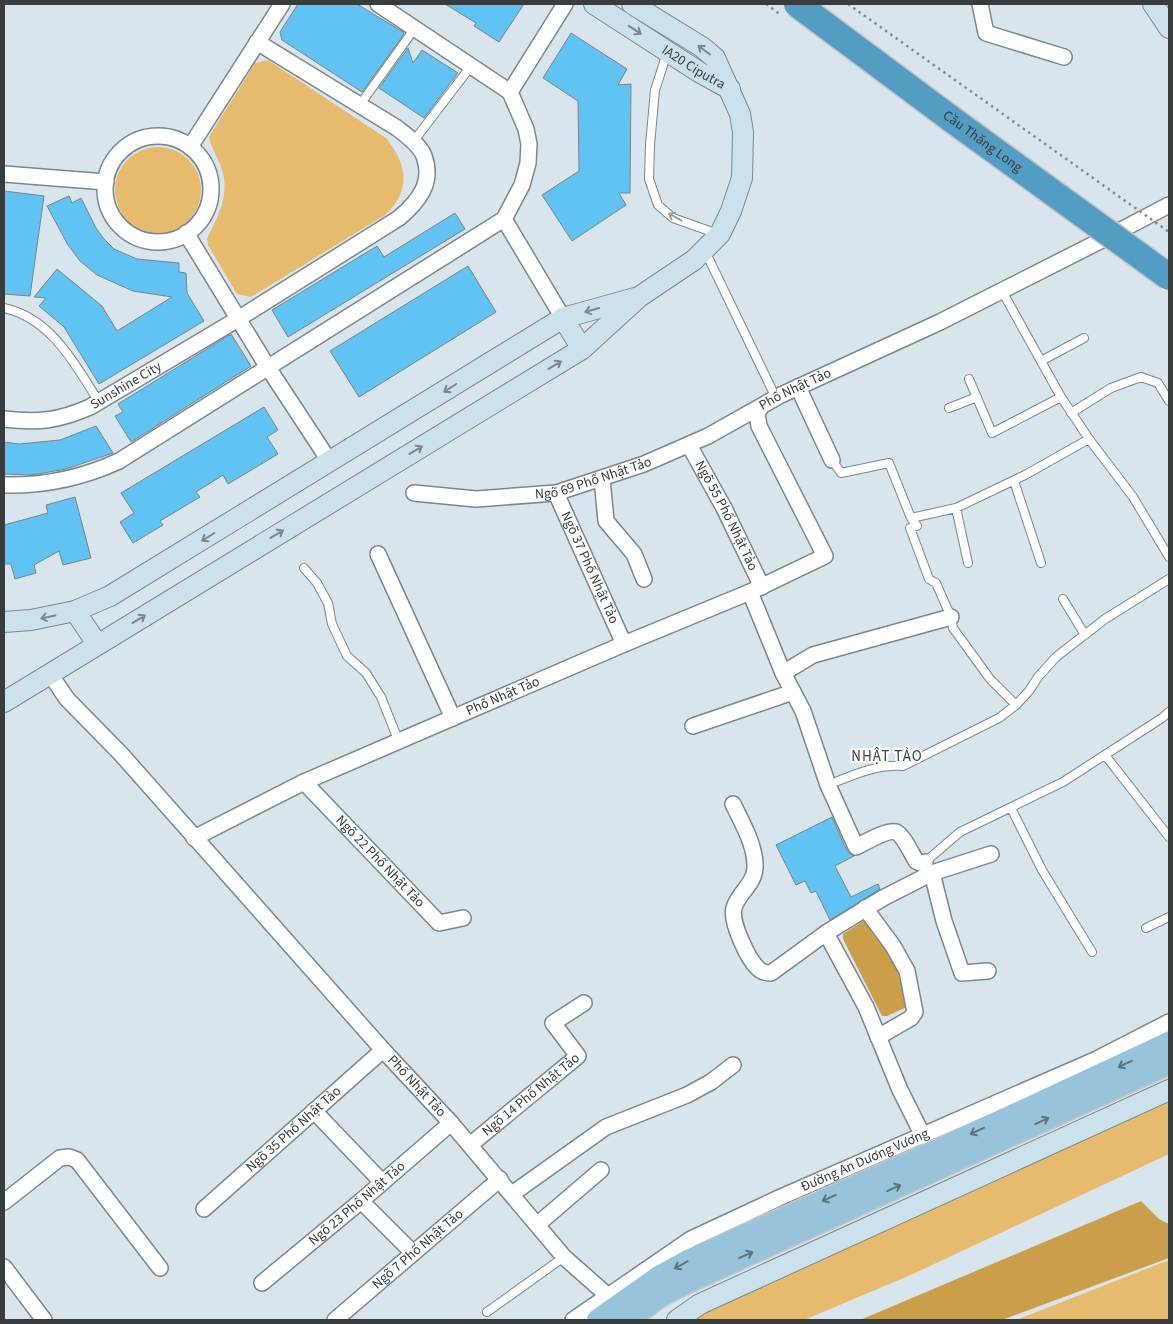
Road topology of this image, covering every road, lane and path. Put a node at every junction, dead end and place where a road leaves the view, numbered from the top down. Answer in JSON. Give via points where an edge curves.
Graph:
{"nodes":[{"id":1,"x":282,"y":4,"type":"edge"},
{"id":2,"x":378,"y":4,"type":"edge"},
{"id":3,"x":565,"y":4,"type":"edge"},
{"id":4,"x":594,"y":4,"type":"edge"},
{"id":5,"x":632,"y":4,"type":"edge"},
{"id":6,"x":797,"y":4,"type":"edge"},
{"id":7,"x":848,"y":4,"type":"edge"},
{"id":8,"x":980,"y":4,"type":"edge"},
{"id":9,"x":1153,"y":4,"type":"edge"},
{"id":10,"x":414,"y":28,"type":"junction"},
{"id":11,"x":1169,"y":28,"type":"edge"},
{"id":12,"x":257,"y":42,"type":"junction"},
{"id":13,"x":667,"y":51,"type":"junction"},
{"id":14,"x":1064,"y":57,"type":"dead end"},
{"id":15,"x":471,"y":66,"type":"junction"},
{"id":16,"x":730,"y":90,"type":"junction"},
{"id":17,"x":510,"y":92,"type":"junction"},
{"id":18,"x":364,"y":98,"type":"dead end"},
{"id":19,"x":413,"y":142,"type":"junction"},
{"id":20,"x":190,"y":147,"type":"junction"},
{"id":21,"x":4,"y":174,"type":"edge"},
{"id":22,"x":106,"y":182,"type":"junction"},
{"id":23,"x":1169,"y":205,"type":"edge"},
{"id":24,"x":504,"y":219,"type":"junction"},
{"id":25,"x":1169,"y":232,"type":"edge"},
{"id":26,"x":186,"y":234,"type":"junction"},
{"id":27,"x":720,"y":234,"type":"junction"},
{"id":28,"x":1100,"y":242,"type":"junction"},
{"id":29,"x":705,"y":249,"type":"junction"},
{"id":30,"x":1169,"y":277,"type":"edge"},
{"id":31,"x":1002,"y":291,"type":"junction"},
{"id":32,"x":1169,"y":291,"type":"edge"},
{"id":33,"x":639,"y":297,"type":"junction"},
{"id":34,"x":4,"y":308,"type":"edge"},
{"id":35,"x":563,"y":318,"type":"junction"},
{"id":36,"x":238,"y":319,"type":"junction"},
{"id":37,"x":1084,"y":338,"type":"dead end"},
{"id":38,"x":582,"y":349,"type":"junction"},
{"id":39,"x":1041,"y":362,"type":"junction"},
{"id":40,"x":267,"y":366,"type":"junction"},
{"id":41,"x":969,"y":379,"type":"dead end"},
{"id":42,"x":798,"y":387,"type":"junction"},
{"id":43,"x":977,"y":397,"type":"junction"},
{"id":44,"x":1061,"y":397,"type":"junction"},
{"id":45,"x":776,"y":398,"type":"junction"},
{"id":46,"x":1169,"y":401,"type":"edge"},
{"id":47,"x":99,"y":402,"type":"junction"},
{"id":48,"x":761,"y":407,"type":"junction"},
{"id":49,"x":949,"y":408,"type":"dead end"},
{"id":50,"x":1071,"y":413,"type":"junction"},
{"id":51,"x":4,"y":419,"type":"edge"},
{"id":52,"x":1089,"y":439,"type":"junction"},
{"id":53,"x":689,"y":445,"type":"junction"},
{"id":54,"x":832,"y":460,"type":"joint"},
{"id":55,"x":330,"y":462,"type":"junction"},
{"id":56,"x":602,"y":479,"type":"junction"},
{"id":57,"x":1014,"y":482,"type":"junction"},
{"id":58,"x":4,"y":485,"type":"edge"},
{"id":59,"x":414,"y":493,"type":"dead end"},
{"id":60,"x":556,"y":493,"type":"junction"},
{"id":61,"x":956,"y":508,"type":"junction"},
{"id":62,"x":912,"y":518,"type":"junction"},
{"id":63,"x":378,"y":554,"type":"dead end"},
{"id":64,"x":1169,"y":556,"type":"edge"},
{"id":65,"x":968,"y":563,"type":"dead end"},
{"id":66,"x":1041,"y":563,"type":"dead end"},
{"id":67,"x":304,"y":568,"type":"dead end"},
{"id":68,"x":1169,"y":579,"type":"edge"},
{"id":69,"x":644,"y":580,"type":"dead end"},
{"id":70,"x":756,"y":590,"type":"junction"},
{"id":71,"x":1063,"y":599,"type":"dead end"},
{"id":72,"x":75,"y":611,"type":"junction"},
{"id":73,"x":951,"y":617,"type":"junction"},
{"id":74,"x":4,"y":622,"type":"edge"},
{"id":75,"x":1085,"y":635,"type":"junction"},
{"id":76,"x":97,"y":644,"type":"junction"},
{"id":77,"x":624,"y":644,"type":"junction"},
{"id":78,"x":783,"y":673,"type":"junction"},
{"id":79,"x":50,"y":674,"type":"junction"},
{"id":80,"x":793,"y":692,"type":"junction"},
{"id":81,"x":4,"y":702,"type":"edge"},
{"id":82,"x":1016,"y":704,"type":"junction"},
{"id":83,"x":1169,"y":712,"type":"edge"},
{"id":84,"x":453,"y":718,"type":"junction"},
{"id":85,"x":693,"y":726,"type":"dead end"},
{"id":86,"x":399,"y":742,"type":"junction"},
{"id":87,"x":1106,"y":755,"type":"junction"},
{"id":88,"x":304,"y":782,"type":"junction"},
{"id":89,"x":828,"y":785,"type":"junction"},
{"id":90,"x":733,"y":804,"type":"dead end"},
{"id":91,"x":1011,"y":808,"type":"junction"},
{"id":92,"x":1169,"y":837,"type":"edge"},
{"id":93,"x":194,"y":838,"type":"junction"},
{"id":94,"x":991,"y":854,"type":"dead end"},
{"id":95,"x":928,"y":868,"type":"junction"},
{"id":96,"x":865,"y":908,"type":"junction"},
{"id":97,"x":1169,"y":917,"type":"edge"},
{"id":98,"x":463,"y":918,"type":"dead end"},
{"id":99,"x":1146,"y":928,"type":"dead end"},
{"id":100,"x":826,"y":933,"type":"junction"},
{"id":101,"x":1092,"y":952,"type":"dead end"},
{"id":102,"x":988,"y":971,"type":"dead end"},
{"id":103,"x":584,"y":1003,"type":"dead end"},
{"id":104,"x":1169,"y":1022,"type":"edge"},
{"id":105,"x":878,"y":1036,"type":"junction"},
{"id":106,"x":1169,"y":1044,"type":"edge"},
{"id":107,"x":383,"y":1050,"type":"junction"},
{"id":108,"x":1169,"y":1062,"type":"edge"},
{"id":109,"x":733,"y":1065,"type":"dead end"},
{"id":110,"x":1169,"y":1090,"type":"edge"},
{"id":111,"x":314,"y":1111,"type":"junction"},
{"id":112,"x":451,"y":1123,"type":"junction"},
{"id":113,"x":923,"y":1136,"type":"junction"},
{"id":114,"x":470,"y":1145,"type":"junction"},
{"id":115,"x":601,"y":1170,"type":"dead end"},
{"id":116,"x":500,"y":1179,"type":"junction"},
{"id":117,"x":382,"y":1182,"type":"junction"},
{"id":118,"x":512,"y":1194,"type":"junction"},
{"id":119,"x":361,"y":1201,"type":"junction"},
{"id":120,"x":4,"y":1202,"type":"edge"},
{"id":121,"x":204,"y":1209,"type":"dead end"},
{"id":122,"x":538,"y":1224,"type":"junction"},
{"id":123,"x":413,"y":1253,"type":"junction"},
{"id":124,"x":564,"y":1256,"type":"junction"},
{"id":125,"x":4,"y":1267,"type":"edge"},
{"id":126,"x":160,"y":1268,"type":"dead end"},
{"id":127,"x":262,"y":1283,"type":"dead end"},
{"id":128,"x":628,"y":1310,"type":"edge"},
{"id":129,"x":487,"y":1312,"type":"dead end"},
{"id":130,"x":44,"y":1320,"type":"edge"},
{"id":131,"x":335,"y":1320,"type":"edge"},
{"id":132,"x":573,"y":1320,"type":"edge"},
{"id":133,"x":598,"y":1320,"type":"edge"},
{"id":134,"x":676,"y":1320,"type":"edge"}],
"edges":[{"from":1,"to":12,"type":"street"},
{"from":2,"to":10,"type":"street"},
{"from":3,"to":17,"type":"street"},
{"from":4,"to":13,"type":"street","name":"IA20 Ciputra","one_way":true},
{"from":16,"to":5,"type":"street","name":"IA20 Ciputra","one_way":true,"via":[[715,58]]},
{"from":6,"to":30,"type":"highway","name":"Cầu Thăng Long","bridge":true},
{"from":7,"to":25,"type":"path","bridge":true},
{"from":8,"to":14,"type":"street","via":[[986,33]]},
{"from":9,"to":11,"type":"street"},
{"from":10,"to":15,"type":"street"},
{"from":10,"to":18,"type":"lane"},
{"from":12,"to":19,"type":"street","via":[[397,128]]},
{"from":12,"to":20,"type":"street"},
{"from":13,"to":16,"type":"street","name":"IA20 Ciputra"},
{"from":27,"to":13,"type":"lane","one_way":true,"via":[[673,218],[658,205],[649,178],[655,90]]},
{"from":15,"to":17,"type":"street"},
{"from":15,"to":19,"type":"lane"},
{"from":16,"to":27,"type":"street","via":[[743,132],[742,178]]},
{"from":17,"to":24,"type":"street","via":[[529,144],[522,185]]},
{"from":19,"to":36,"type":"street","name":"Sunshine City","via":[[424,155],[426,176],[424,190],[414,206],[400,218]]},
{"from":20,"to":22,"type":"street","via":[[169,137],[151,137],[134,142],[120,153]]},
{"from":20,"to":26,"type":"street","via":[[208,169],[211,186],[209,203],[202,218]]},
{"from":21,"to":22,"type":"street"},
{"from":22,"to":26,"type":"street","via":[[107,204],[114,220],[127,233],[142,240],[159,242]]},
{"from":23,"to":28,"type":"street","name":"Phố Nhật Tảo"},
{"from":24,"to":35,"type":"street"},
{"from":24,"to":40,"type":"street"},
{"from":26,"to":36,"type":"street"},
{"from":27,"to":29,"type":"street"},
{"from":28,"to":31,"type":"street","name":"Phố Nhật Tảo"},
{"from":28,"to":32,"type":"street"},
{"from":29,"to":33,"type":"street"},
{"from":29,"to":45,"type":"lane"},
{"from":31,"to":39,"type":"lane"},
{"from":31,"to":42,"type":"street","name":"Phố Nhật Tảo"},
{"from":33,"to":35,"type":"street","one_way":true},
{"from":33,"to":38,"type":"street"},
{"from":34,"to":47,"type":"lane","via":[[18,312],[48,331]]},
{"from":35,"to":38,"type":"street"},
{"from":35,"to":55,"type":"street","one_way":true},
{"from":36,"to":40,"type":"street"},
{"from":36,"to":47,"type":"street","name":"Sunshine City"},
{"from":37,"to":39,"type":"lane"},
{"from":76,"to":38,"type":"street","one_way":true},
{"from":39,"to":44,"type":"lane"},
{"from":40,"to":55,"type":"street"},
{"from":40,"to":58,"type":"street","via":[[118,461],[96,471],[30,486]]},
{"from":41,"to":43,"type":"lane"},
{"from":42,"to":45,"type":"street","name":"Phố Nhật Tảo"},
{"from":42,"to":54,"type":"street"},
{"from":43,"to":44,"type":"lane","via":[[992,433]]},
{"from":43,"to":49,"type":"lane"},
{"from":44,"to":50,"type":"lane"},
{"from":45,"to":48,"type":"street","name":"Phố Nhật Tảo"},
{"from":46,"to":50,"type":"lane","via":[[1158,383],[1141,376],[1111,388]]},
{"from":47,"to":51,"type":"street","name":"Sunshine City","via":[[70,416],[48,421]]},
{"from":48,"to":53,"type":"street","name":"Ngõ 69 Phố Nhật Tảo"},
{"from":48,"to":70,"type":"street","name":"Phố Nhật Tảo","via":[[757,413],[759,426],[824,556]]},
{"from":50,"to":52,"type":"lane"},
{"from":52,"to":57,"type":"lane"},
{"from":52,"to":64,"type":"lane","via":[[1133,497]]},
{"from":53,"to":56,"type":"street","name":"Ngõ 69 Phố Nhật Tảo"},
{"from":53,"to":70,"type":"street","name":"Ngõ 55 Phố Nhật Tảo","via":[[724,508]]},
{"from":54,"to":62,"type":"lane","via":[[841,473],[889,463]]},
{"from":55,"to":72,"type":"street","one_way":true,"via":[[110,596]]},
{"from":56,"to":60,"type":"street","name":"Ngõ 69 Phố Nhật Tảo"},
{"from":56,"to":69,"type":"street","via":[[606,521],[634,554]]},
{"from":57,"to":61,"type":"lane"},
{"from":57,"to":66,"type":"lane"},
{"from":59,"to":60,"type":"street","name":"Ngõ 69 Phố Nhật Tảo","via":[[476,499]]},
{"from":60,"to":77,"type":"street","name":"Ngõ 37 Phố Nhật Tảo"},
{"from":61,"to":62,"type":"lane"},
{"from":61,"to":65,"type":"lane"},
{"from":62,"to":73,"type":"lane","via":[[917,526],[910,528],[929,579],[936,583]]},
{"from":63,"to":84,"type":"street"},
{"from":67,"to":86,"type":"lane","via":[[328,603],[332,624],[347,656],[366,673],[381,697]]},
{"from":68,"to":75,"type":"lane"},
{"from":70,"to":77,"type":"street","name":"Phố Nhật Tảo"},
{"from":70,"to":78,"type":"street","name":"Ngõ 55 Phố Nhật Tảo"},
{"from":71,"to":75,"type":"lane"},
{"from":72,"to":74,"type":"street","one_way":true},
{"from":72,"to":76,"type":"street"},
{"from":73,"to":78,"type":"street","via":[[813,655]]},
{"from":73,"to":82,"type":"lane","via":[[953,628],[990,679]]},
{"from":75,"to":82,"type":"lane","via":[[1056,657]]},
{"from":76,"to":79,"type":"street"},
{"from":77,"to":84,"type":"street","name":"Phố Nhật Tảo"},
{"from":78,"to":80,"type":"street","name":"Ngõ 55 Phố Nhật Tảo"},
{"from":79,"to":81,"type":"street"},
{"from":79,"to":93,"type":"street","via":[[67,699],[121,754]]},
{"from":80,"to":85,"type":"street"},
{"from":80,"to":89,"type":"street","name":"Ngõ 55 Phố Nhật Tảo","via":[[803,711]]},
{"from":82,"to":89,"type":"lane","via":[[999,718],[903,766],[874,767]]},
{"from":83,"to":87,"type":"lane"},
{"from":84,"to":86,"type":"street","name":"Phố Nhật Tảo"},
{"from":86,"to":88,"type":"street","name":"Phố Nhật Tảo"},
{"from":87,"to":91,"type":"lane","via":[[1063,782]]},
{"from":87,"to":92,"type":"lane"},
{"from":88,"to":93,"type":"street","name":"Phố Nhật Tảo"},
{"from":88,"to":98,"type":"street","name":"Ngõ 22 Phố Nhật Tảo","via":[[439,923]]},
{"from":89,"to":95,"type":"street","name":"Ngõ 55 Phố Nhật Tảo","via":[[856,846],[895,831],[916,861]]},
{"from":90,"to":100,"type":"street","via":[[752,848],[755,869],[733,910],[734,922],[759,969],[771,973]]},
{"from":91,"to":95,"type":"lane","via":[[960,832]]},
{"from":91,"to":101,"type":"lane","via":[[1042,870]]},
{"from":93,"to":107,"type":"street","name":"Phố Nhật Tảo"},
{"from":94,"to":95,"type":"street"},
{"from":95,"to":96,"type":"street"},
{"from":95,"to":102,"type":"street","via":[[962,973]]},
{"from":96,"to":100,"type":"street"},
{"from":96,"to":105,"type":"street","via":[[907,971],[915,1012],[911,1018]]},
{"from":97,"to":99,"type":"lane"},
{"from":100,"to":105,"type":"street","via":[[866,1006]]},
{"from":103,"to":114,"type":"street","name":"Ngõ 14 Phố Nhật Tảo","via":[[553,1023],[578,1056]]},
{"from":104,"to":113,"type":"street","name":"Đường An Dương Vương","via":[[1097,1059]]},
{"from":105,"to":113,"type":"street"},
{"from":106,"to":128,"type":"main road","name":"Đường An Dương Vương","one_way":true,"via":[[690,1260],[659,1277]]},
{"from":107,"to":111,"type":"street","name":"Ngõ 35 Phố Nhật Tảo"},
{"from":107,"to":112,"type":"street","name":"Phố Nhật Tảo"},
{"from":128,"to":108,"type":"main road","name":"Đường An Dương Vương","one_way":true},
{"from":109,"to":118,"type":"street","via":[[687,1095],[606,1127]]},
{"from":110,"to":134,"type":"street","via":[[700,1304]]},
{"from":111,"to":117,"type":"street"},
{"from":111,"to":121,"type":"street","name":"Ngõ 35 Phố Nhật Tảo"},
{"from":112,"to":114,"type":"street","name":"Phố Nhật Tảo"},
{"from":112,"to":117,"type":"street","name":"Ngõ 23 Phố Nhật Tảo"},
{"from":113,"to":128,"type":"street","name":"Đường An Dương Vương","via":[[691,1239]]},
{"from":114,"to":116,"type":"street","name":"Phố Nhật Tảo"},
{"from":115,"to":122,"type":"street"},
{"from":116,"to":118,"type":"street","name":"Phố Nhật Tảo"},
{"from":116,"to":123,"type":"street","name":"Ngõ 7 Phố Nhật Tảo"},
{"from":117,"to":119,"type":"street","name":"Ngõ 23 Phố Nhật Tảo"},
{"from":118,"to":122,"type":"street","name":"Phố Nhật Tảo"},
{"from":119,"to":123,"type":"street"},
{"from":119,"to":127,"type":"street","name":"Ngõ 23 Phố Nhật Tảo"},
{"from":120,"to":126,"type":"street","via":[[60,1158],[77,1160]]},
{"from":122,"to":124,"type":"street","name":"Phố Nhật Tảo"},
{"from":123,"to":131,"type":"street","name":"Ngõ 7 Phố Nhật Tảo"},
{"from":124,"to":128,"type":"street","name":"Phố Nhật Tảo"},
{"from":124,"to":129,"type":"lane"},
{"from":125,"to":130,"type":"street"},
{"from":128,"to":132,"type":"street","name":"Đường An Dương Vương"},
{"from":128,"to":133,"type":"main road","name":"Đường An Dương Vương"}]}
